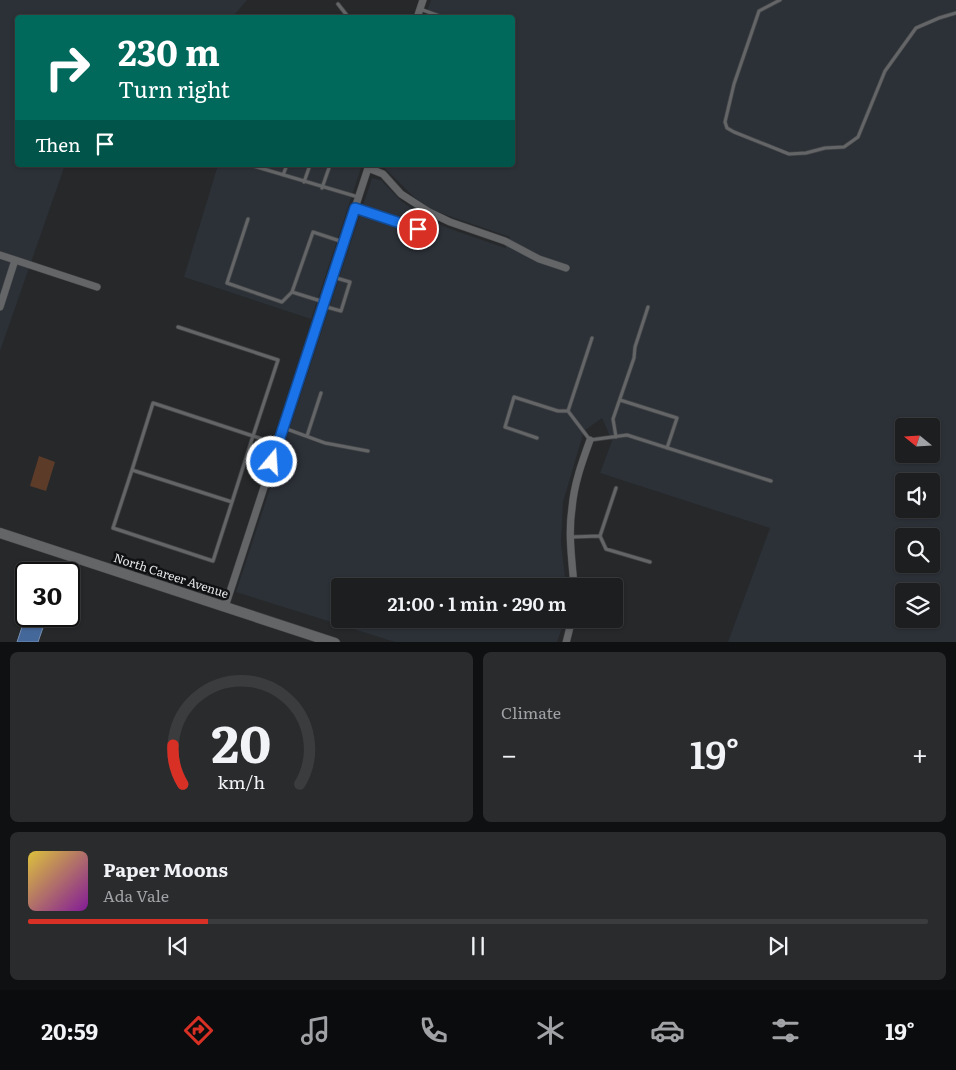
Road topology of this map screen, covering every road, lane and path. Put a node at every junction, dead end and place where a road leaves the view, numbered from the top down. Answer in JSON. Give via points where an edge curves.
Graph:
{"nodes":[{"id":1,"x":423,"y":0,"type":"edge"},
{"id":2,"x":780,"y":0,"type":"edge"},
{"id":3,"x":338,"y":4,"type":"dead end"},
{"id":4,"x":420,"y":9,"type":"junction"},
{"id":5,"x":956,"y":13,"type":"edge"},
{"id":6,"x":347,"y":15,"type":"edge"},
{"id":7,"x":418,"y":15,"type":"edge"},
{"id":8,"x":437,"y":15,"type":"edge"},
{"id":9,"x":263,"y":167,"type":"edge"},
{"id":10,"x":286,"y":167,"type":"edge"},
{"id":11,"x":309,"y":167,"type":"edge"},
{"id":12,"x":329,"y":167,"type":"edge"},
{"id":13,"x":368,"y":167,"type":"edge"},
{"id":14,"x":370,"y":167,"type":"edge"},
{"id":15,"x":283,"y":175,"type":"junction"},
{"id":16,"x":304,"y":182,"type":"junction"},
{"id":17,"x":322,"y":188,"type":"junction"},
{"id":18,"x":358,"y":198,"type":"junction"},
{"id":19,"x":355,"y":208,"type":"junction"},
{"id":20,"x":429,"y":212,"type":"junction"},
{"id":21,"x":248,"y":219,"type":"dead end"},
{"id":22,"x":344,"y":242,"type":"junction"},
{"id":23,"x":0,"y":255,"type":"edge"},
{"id":24,"x":15,"y":260,"type":"junction"},
{"id":25,"x":566,"y":268,"type":"dead end"},
{"id":26,"x":332,"y":277,"type":"junction"},
{"id":27,"x":97,"y":287,"type":"dead end"},
{"id":28,"x":292,"y":292,"type":"junction"},
{"id":29,"x":323,"y":304,"type":"junction"},
{"id":30,"x":648,"y":307,"type":"dead end"},
{"id":31,"x":0,"y":308,"type":"edge"},
{"id":32,"x":178,"y":327,"type":"dead end"},
{"id":33,"x":592,"y":338,"type":"dead end"},
{"id":34,"x":321,"y":393,"type":"dead end"},
{"id":35,"x":620,"y":400,"type":"junction"},
{"id":36,"x":568,"y":411,"type":"junction"},
{"id":37,"x":284,"y":428,"type":"junction"},
{"id":38,"x":253,"y":436,"type":"junction"},
{"id":39,"x":306,"y":436,"type":"junction"},
{"id":40,"x":616,"y":436,"type":"junction"},
{"id":41,"x":537,"y":438,"type":"dead end"},
{"id":42,"x":590,"y":440,"type":"junction"},
{"id":43,"x":278,"y":444,"type":"junction"},
{"id":44,"x":667,"y":448,"type":"junction"},
{"id":45,"x":368,"y":451,"type":"dead end"},
{"id":46,"x":132,"y":470,"type":"junction"},
{"id":47,"x":771,"y":481,"type":"dead end"},
{"id":48,"x":616,"y":488,"type":"dead end"},
{"id":49,"x":232,"y":502,"type":"junction"},
{"id":50,"x":0,"y":533,"type":"edge"},
{"id":51,"x":600,"y":536,"type":"junction"},
{"id":52,"x":571,"y":537,"type":"junction"},
{"id":53,"x":650,"y":562,"type":"dead end"},
{"id":54,"x":574,"y":578,"type":"edge"},
{"id":55,"x":225,"y":607,"type":"junction"},
{"id":56,"x":570,"y":628,"type":"edge"},
{"id":57,"x":335,"y":642,"type":"edge"},
{"id":58,"x":566,"y":642,"type":"edge"}],
"edges":[{"from":1,"to":4,"type":"street"},
{"from":2,"to":5,"type":"lane","via":[[759,11],[734,84],[725,122],[727,128],[734,132],[789,154],[844,147],[858,137],[884,71],[916,28]]},
{"from":3,"to":6,"type":"lane"},
{"from":4,"to":7,"type":"street"},
{"from":4,"to":8,"type":"lane"},
{"from":9,"to":15,"type":"lane"},
{"from":10,"to":15,"type":"lane"},
{"from":11,"to":16,"type":"lane"},
{"from":12,"to":17,"type":"lane"},
{"from":13,"to":18,"type":"street"},
{"from":14,"to":20,"type":"street","via":[[383,174],[409,200]]},
{"from":15,"to":16,"type":"lane"},
{"from":16,"to":17,"type":"lane"},
{"from":17,"to":18,"type":"lane"},
{"from":18,"to":19,"type":"street"},
{"from":19,"to":20,"type":"lane","via":[[418,229]]},
{"from":19,"to":22,"type":"street"},
{"from":20,"to":25,"type":"street"},
{"from":21,"to":28,"type":"lane","via":[[227,283],[282,302]]},
{"from":22,"to":26,"type":"street"},
{"from":22,"to":28,"type":"lane","via":[[313,232]]},
{"from":23,"to":24,"type":"street"},
{"from":24,"to":27,"type":"street"},
{"from":24,"to":31,"type":"street"},
{"from":26,"to":29,"type":"street"},
{"from":26,"to":29,"type":"lane","via":[[350,282],[341,311]]},
{"from":28,"to":29,"type":"lane"},
{"from":29,"to":37,"type":"street"},
{"from":30,"to":35,"type":"lane"},
{"from":32,"to":38,"type":"lane","via":[[278,360]]},
{"from":33,"to":36,"type":"lane"},
{"from":34,"to":39,"type":"lane"},
{"from":35,"to":40,"type":"lane","via":[[613,419]]},
{"from":35,"to":44,"type":"lane","via":[[677,418]]},
{"from":36,"to":41,"type":"lane","via":[[558,411],[514,397],[505,427]]},
{"from":36,"to":42,"type":"lane"},
{"from":37,"to":39,"type":"lane"},
{"from":37,"to":43,"type":"street"},
{"from":38,"to":43,"type":"lane"},
{"from":38,"to":46,"type":"lane","via":[[153,404]]},
{"from":38,"to":49,"type":"lane"},
{"from":39,"to":45,"type":"lane"},
{"from":40,"to":42,"type":"lane"},
{"from":40,"to":44,"type":"lane","via":[[627,435]]},
{"from":42,"to":52,"type":"street","via":[[574,494]]},
{"from":43,"to":55,"type":"street"},
{"from":44,"to":47,"type":"lane"},
{"from":46,"to":49,"type":"lane"},
{"from":46,"to":49,"type":"lane","via":[[113,528],[213,561]]},
{"from":48,"to":51,"type":"lane"},
{"from":50,"to":55,"type":"street","name":"North Career Avenue"},
{"from":51,"to":52,"type":"lane"},
{"from":51,"to":53,"type":"lane","via":[[606,549]]},
{"from":52,"to":54,"type":"street"},
{"from":55,"to":57,"type":"street","name":"North Career Avenue"},
{"from":56,"to":58,"type":"street"}]}
